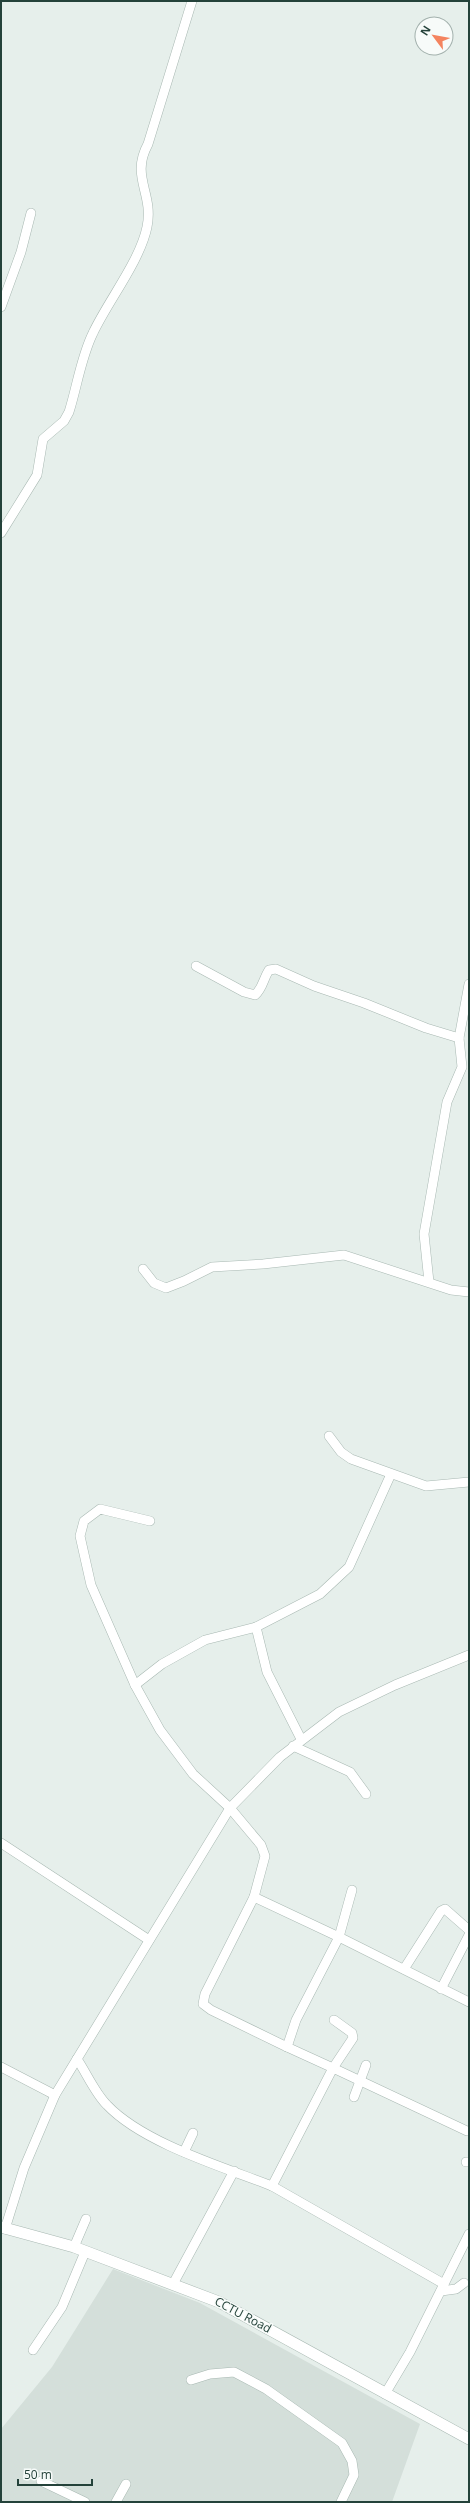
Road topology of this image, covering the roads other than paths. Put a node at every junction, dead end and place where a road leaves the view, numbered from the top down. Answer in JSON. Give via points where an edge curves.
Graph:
{"nodes":[{"id":1,"x":192,"y":1,"type":"edge"},
{"id":2,"x":31,"y":213,"type":"dead end"},
{"id":3,"x":1,"y":307,"type":"edge"},
{"id":4,"x":5,"y":516,"type":"edge"},
{"id":5,"x":1,"y":533,"type":"edge"},
{"id":6,"x":196,"y":966,"type":"dead end"},
{"id":7,"x":469,"y":984,"type":"edge"},
{"id":8,"x":459,"y":1038,"type":"junction"},
{"id":9,"x":466,"y":1069,"type":"edge"},
{"id":10,"x":143,"y":1269,"type":"dead end"},
{"id":11,"x":429,"y":1282,"type":"junction"},
{"id":12,"x":469,"y":1292,"type":"edge"},
{"id":13,"x":329,"y":1436,"type":"dead end"},
{"id":14,"x":391,"y":1474,"type":"junction"},
{"id":15,"x":469,"y":1482,"type":"edge"},
{"id":16,"x":150,"y":1521,"type":"dead end"},
{"id":17,"x":256,"y":1627,"type":"junction"},
{"id":18,"x":469,"y":1655,"type":"edge"},
{"id":19,"x":135,"y":1685,"type":"junction"},
{"id":20,"x":301,"y":1739,"type":"junction"},
{"id":21,"x":293,"y":1746,"type":"junction"},
{"id":22,"x":366,"y":1794,"type":"dead end"},
{"id":23,"x":230,"y":1808,"type":"junction"},
{"id":24,"x":1,"y":1843,"type":"edge"},
{"id":25,"x":352,"y":1890,"type":"dead end"},
{"id":26,"x":254,"y":1897,"type":"junction"},
{"id":27,"x":469,"y":1930,"type":"edge"},
{"id":28,"x":469,"y":1935,"type":"edge"},
{"id":29,"x":339,"y":1937,"type":"junction"},
{"id":30,"x":149,"y":1940,"type":"junction"},
{"id":31,"x":404,"y":1969,"type":"junction"},
{"id":32,"x":441,"y":1989,"type":"junction"},
{"id":33,"x":469,"y":2002,"type":"edge"},
{"id":34,"x":334,"y":2020,"type":"dead end"},
{"id":35,"x":288,"y":2047,"type":"junction"},
{"id":36,"x":77,"y":2059,"type":"junction"},
{"id":37,"x":366,"y":2065,"type":"dead end"},
{"id":38,"x":1,"y":2067,"type":"edge"},
{"id":39,"x":333,"y":2068,"type":"junction"},
{"id":40,"x":359,"y":2082,"type":"junction"},
{"id":41,"x":55,"y":2095,"type":"junction"},
{"id":42,"x":354,"y":2097,"type":"dead end"},
{"id":43,"x":468,"y":2130,"type":"edge"},
{"id":44,"x":193,"y":2133,"type":"dead end"},
{"id":45,"x":184,"y":2152,"type":"junction"},
{"id":46,"x":234,"y":2171,"type":"junction"},
{"id":47,"x":272,"y":2186,"type":"junction"},
{"id":48,"x":86,"y":2219,"type":"dead end"},
{"id":49,"x":3,"y":2228,"type":"edge"},
{"id":50,"x":469,"y":2234,"type":"edge"},
{"id":51,"x":74,"y":2247,"type":"junction"},
{"id":52,"x":85,"y":2252,"type":"junction"},
{"id":53,"x":464,"y":2283,"type":"dead end"},
{"id":54,"x":173,"y":2284,"type":"junction"},
{"id":55,"x":442,"y":2287,"type":"junction"},
{"id":56,"x":33,"y":2350,"type":"dead end"},
{"id":57,"x":190,"y":2380,"type":"dead end"},
{"id":58,"x":385,"y":2394,"type":"junction"},
{"id":59,"x":469,"y":2439,"type":"edge"},
{"id":60,"x":41,"y":2480,"type":"dead end"},
{"id":61,"x":126,"y":2484,"type":"dead end"},
{"id":62,"x":85,"y":2502,"type":"edge"},
{"id":63,"x":116,"y":2502,"type":"edge"},
{"id":64,"x":341,"y":2502,"type":"edge"}],
"edges":[{"from":1,"to":4,"type":"street","via":[[148,144],[139,162],[146,194],[147,228],[138,250],[92,335],[69,412],[64,421],[44,439],[37,475]]},
{"from":2,"to":3,"type":"street","via":[[21,252]]},
{"from":4,"to":5,"type":"street"},
{"from":6,"to":8,"type":"street","via":[[244,992],[256,995],[262,989],[268,970],[276,969],[314,986]]},
{"from":7,"to":8,"type":"street"},
{"from":8,"to":9,"type":"street"},
{"from":9,"to":11,"type":"street","via":[[447,1102],[424,1234]]},
{"from":10,"to":11,"type":"street","via":[[154,1284],[166,1288],[212,1267],[344,1255]]},
{"from":11,"to":12,"type":"street","via":[[451,1290]]},
{"from":13,"to":14,"type":"street","via":[[341,1452],[352,1459]]},
{"from":14,"to":15,"type":"street","via":[[426,1486]]},
{"from":14,"to":17,"type":"street","via":[[349,1567],[320,1594]]},
{"from":16,"to":19,"type":"street","via":[[100,1509],[84,1521],[80,1536],[91,1585]]},
{"from":17,"to":19,"type":"street","via":[[205,1640],[162,1664]]},
{"from":17,"to":20,"type":"street","via":[[267,1672]]},
{"from":18,"to":20,"type":"street","via":[[395,1685],[338,1712]]},
{"from":19,"to":23,"type":"street","via":[[160,1730],[193,1774]]},
{"from":20,"to":21,"type":"street"},
{"from":21,"to":22,"type":"street","via":[[350,1772]]},
{"from":21,"to":23,"type":"street"},
{"from":23,"to":26,"type":"street","via":[[262,1845],[265,1856]]},
{"from":23,"to":30,"type":"street"},
{"from":24,"to":30,"type":"street"},
{"from":25,"to":29,"type":"street"},
{"from":26,"to":29,"type":"street"},
{"from":26,"to":35,"type":"street","via":[[205,1994],[203,2004]]},
{"from":27,"to":31,"type":"street","via":[[450,1911],[441,1911]]},
{"from":28,"to":32,"type":"street"},
{"from":29,"to":31,"type":"street"},
{"from":29,"to":35,"type":"street","via":[[296,2020]]},
{"from":30,"to":36,"type":"street"},
{"from":31,"to":32,"type":"street"},
{"from":32,"to":33,"type":"street"},
{"from":34,"to":39,"type":"street","via":[[352,2032],[353,2038]]},
{"from":35,"to":39,"type":"street"},
{"from":36,"to":41,"type":"street"},
{"from":36,"to":45,"type":"street","via":[[106,2104],[128,2122]]},
{"from":37,"to":40,"type":"street"},
{"from":38,"to":41,"type":"street"},
{"from":39,"to":40,"type":"street"},
{"from":39,"to":47,"type":"street"},
{"from":40,"to":42,"type":"street"},
{"from":40,"to":43,"type":"street"},
{"from":41,"to":49,"type":"street","via":[[26,2162]]},
{"from":44,"to":45,"type":"street"},
{"from":45,"to":46,"type":"street"},
{"from":46,"to":47,"type":"street"},
{"from":46,"to":54,"type":"street"},
{"from":47,"to":55,"type":"street"},
{"from":48,"to":51,"type":"street"},
{"from":49,"to":51,"type":"street","name":"CCTU Road"},
{"from":50,"to":55,"type":"street"},
{"from":51,"to":52,"type":"street","name":"CCTU Road"},
{"from":52,"to":54,"type":"street","name":"CCTU Road"},
{"from":52,"to":56,"type":"street","via":[[62,2307]]},
{"from":53,"to":55,"type":"street","via":[[456,2289]]},
{"from":54,"to":58,"type":"street","name":"CCTU Road","via":[[219,2302]]},
{"from":55,"to":58,"type":"street","via":[[410,2352]]},
{"from":57,"to":64,"type":"street","via":[[210,2374],[234,2372],[266,2389],[342,2443],[352,2461],[354,2475]]},
{"from":58,"to":59,"type":"street","name":"CCTU Road"},
{"from":60,"to":62,"type":"street"},
{"from":61,"to":63,"type":"street"}]}
